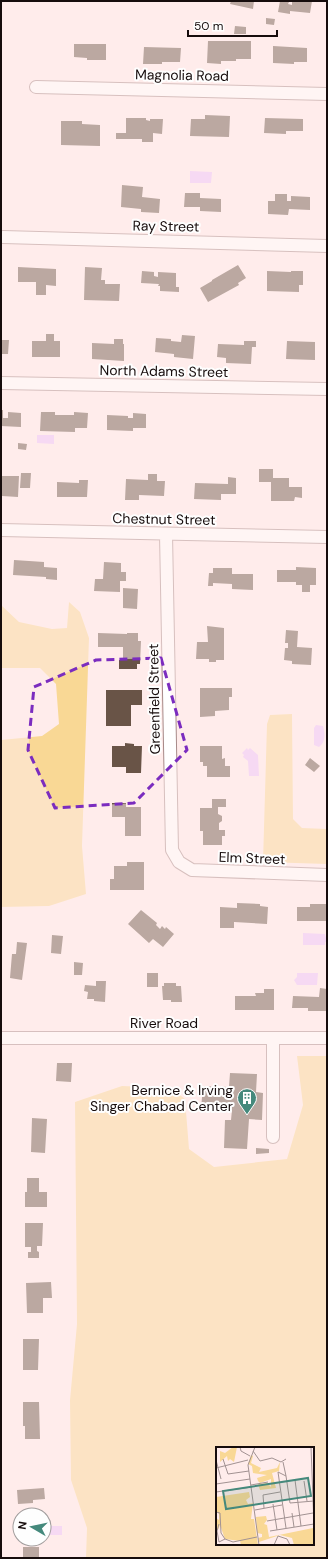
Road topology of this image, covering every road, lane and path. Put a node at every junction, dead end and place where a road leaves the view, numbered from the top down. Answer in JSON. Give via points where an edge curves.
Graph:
{"nodes":[{"id":1,"x":36,"y":87,"type":"dead end"},
{"id":2,"x":327,"y":94,"type":"edge"},
{"id":3,"x":3,"y":237,"type":"dead end"},
{"id":4,"x":327,"y":246,"type":"edge"},
{"id":5,"x":1,"y":383,"type":"edge"},
{"id":6,"x":327,"y":389,"type":"edge"},
{"id":7,"x":1,"y":530,"type":"edge"},
{"id":8,"x":166,"y":534,"type":"junction"},
{"id":9,"x":327,"y":537,"type":"edge"},
{"id":10,"x":179,"y":862,"type":"joint"},
{"id":11,"x":327,"y":875,"type":"edge"},
{"id":12,"x":1,"y":1038,"type":"edge"},
{"id":13,"x":273,"y":1038,"type":"junction"},
{"id":14,"x":327,"y":1038,"type":"edge"},
{"id":15,"x":273,"y":1136,"type":"dead end"}],
"edges":[{"from":1,"to":2,"type":"street","name":"Magnolia Road"},
{"from":3,"to":4,"type":"street","name":"Ray Street"},
{"from":5,"to":6,"type":"street","name":"North Adams Street"},
{"from":7,"to":8,"type":"street","name":"Chestnut Street"},
{"from":8,"to":9,"type":"street","name":"Chestnut Street"},
{"from":8,"to":10,"type":"street","name":"Greenfield Street","via":[[172,850]]},
{"from":10,"to":11,"type":"street","name":"Elm Street","via":[[192,870]]},
{"from":12,"to":13,"type":"street","name":"River Road"},
{"from":13,"to":14,"type":"street","name":"River Road"},
{"from":13,"to":15,"type":"street"}]}
